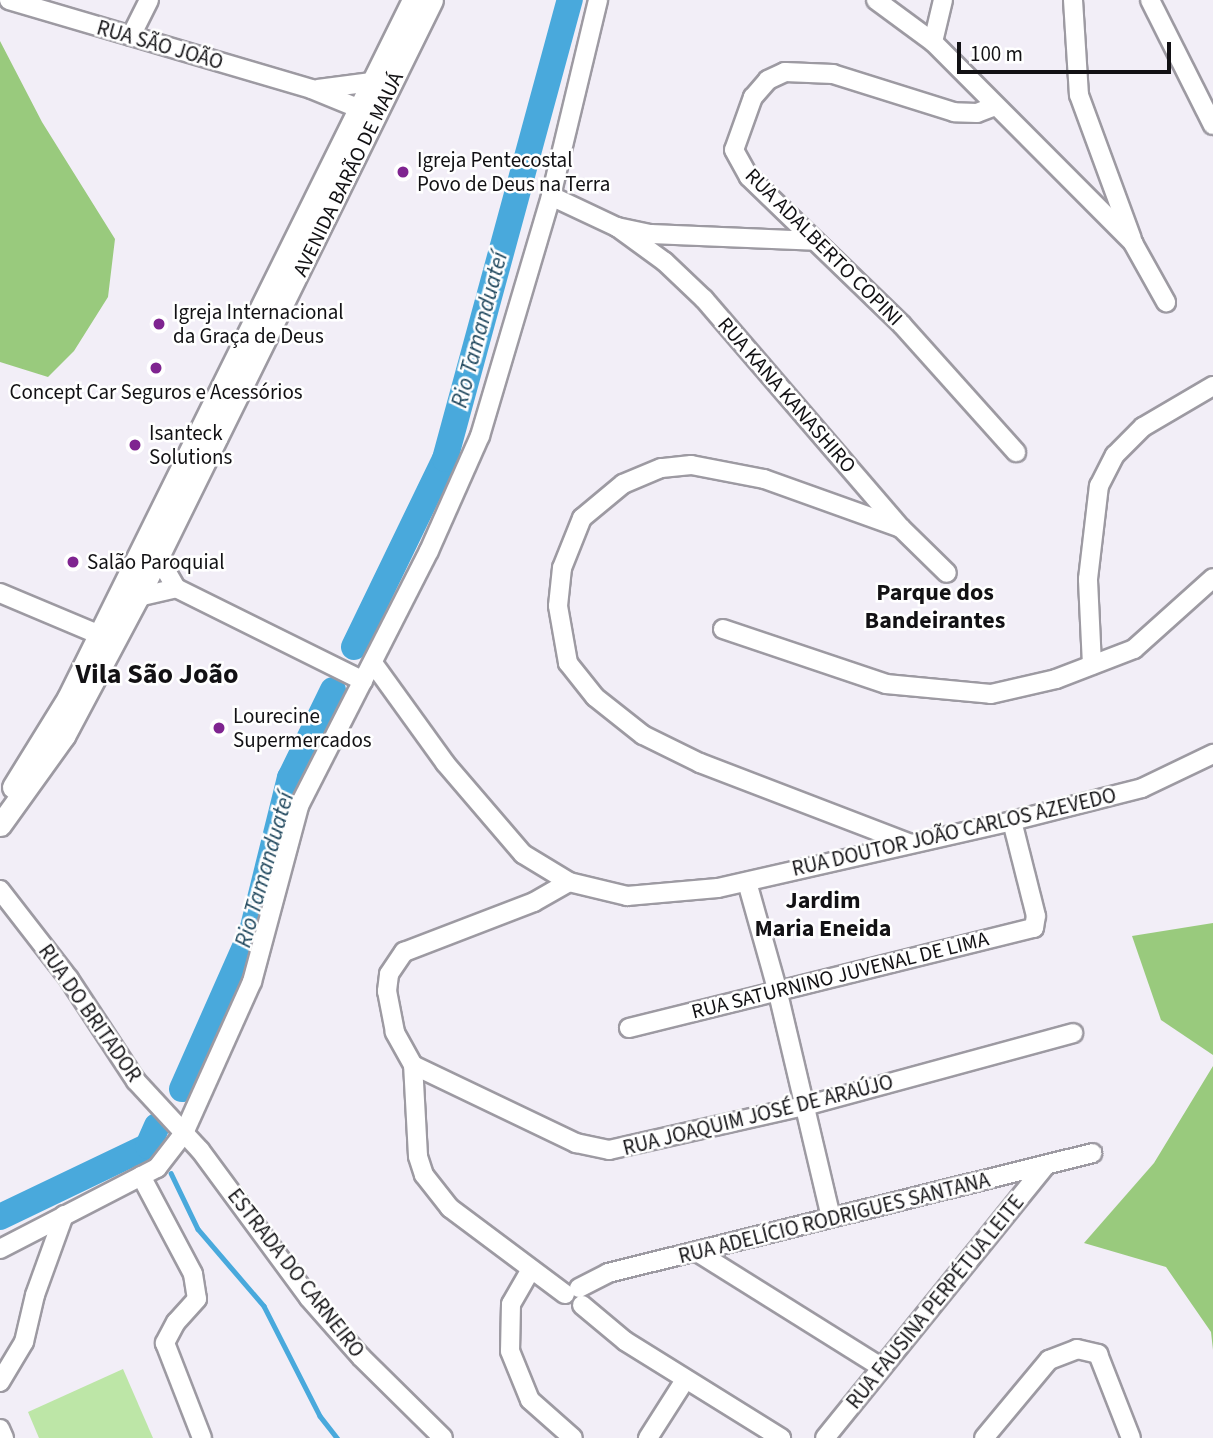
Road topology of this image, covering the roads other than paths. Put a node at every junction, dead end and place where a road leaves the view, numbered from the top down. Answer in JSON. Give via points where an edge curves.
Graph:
{"nodes":[{"id":1,"x":149,"y":0,"type":"edge"},
{"id":2,"x":413,"y":0,"type":"edge"},
{"id":3,"x":432,"y":0,"type":"edge"},
{"id":4,"x":598,"y":0,"type":"edge"},
{"id":5,"x":876,"y":0,"type":"edge"},
{"id":6,"x":943,"y":0,"type":"edge"},
{"id":7,"x":1073,"y":0,"type":"edge"},
{"id":8,"x":1150,"y":0,"type":"edge"},
{"id":9,"x":20,"y":2,"type":"edge"},
{"id":10,"x":131,"y":36,"type":"junction"},
{"id":11,"x":933,"y":42,"type":"junction"},
{"id":12,"x":372,"y":82,"type":"junction"},
{"id":13,"x":311,"y":89,"type":"junction"},
{"id":14,"x":995,"y":106,"type":"junction"},
{"id":15,"x":367,"y":112,"type":"junction"},
{"id":16,"x":1213,"y":125,"type":"edge"},
{"id":17,"x":551,"y":195,"type":"junction"},
{"id":18,"x":617,"y":228,"type":"junction"},
{"id":19,"x":815,"y":241,"type":"junction"},
{"id":20,"x":1133,"y":243,"type":"junction"},
{"id":21,"x":1166,"y":303,"type":"dead end"},
{"id":22,"x":1213,"y":386,"type":"edge"},
{"id":23,"x":1016,"y":452,"type":"dead end"},
{"id":24,"x":155,"y":524,"type":"junction"},
{"id":25,"x":901,"y":528,"type":"junction"},
{"id":26,"x":158,"y":555,"type":"junction"},
{"id":27,"x":947,"y":573,"type":"dead end"},
{"id":28,"x":1213,"y":578,"type":"edge"},
{"id":29,"x":176,"y":587,"type":"junction"},
{"id":30,"x":0,"y":593,"type":"edge"},
{"id":31,"x":138,"y":597,"type":"junction"},
{"id":32,"x":723,"y":629,"type":"dead end"},
{"id":33,"x":100,"y":635,"type":"junction"},
{"id":34,"x":373,"y":663,"type":"junction"},
{"id":35,"x":1092,"y":665,"type":"junction"},
{"id":36,"x":363,"y":681,"type":"junction"},
{"id":37,"x":84,"y":701,"type":"junction"},
{"id":38,"x":1213,"y":754,"type":"edge"},
{"id":39,"x":0,"y":802,"type":"edge"},
{"id":40,"x":1012,"y":821,"type":"junction"},
{"id":41,"x":0,"y":825,"type":"edge"},
{"id":42,"x":908,"y":843,"type":"junction"},
{"id":43,"x":569,"y":882,"type":"junction"},
{"id":44,"x":747,"y":882,"type":"junction"},
{"id":45,"x":0,"y":890,"type":"edge"},
{"id":46,"x":777,"y":989,"type":"junction"},
{"id":47,"x":629,"y":1028,"type":"dead end"},
{"id":48,"x":1073,"y":1033,"type":"dead end"},
{"id":49,"x":413,"y":1065,"type":"junction"},
{"id":50,"x":805,"y":1106,"type":"junction"},
{"id":51,"x":184,"y":1133,"type":"junction"},
{"id":52,"x":1092,"y":1153,"type":"dead end"},
{"id":53,"x":1045,"y":1166,"type":"junction"},
{"id":54,"x":141,"y":1176,"type":"junction"},
{"id":55,"x":64,"y":1215,"type":"junction"},
{"id":56,"x":831,"y":1217,"type":"junction"},
{"id":57,"x":0,"y":1249,"type":"edge"},
{"id":58,"x":697,"y":1252,"type":"junction"},
{"id":59,"x":530,"y":1271,"type":"junction"},
{"id":60,"x":575,"y":1296,"type":"junction"},
{"id":61,"x":881,"y":1367,"type":"junction"},
{"id":62,"x":685,"y":1380,"type":"junction"},
{"id":63,"x":0,"y":1382,"type":"edge"},
{"id":64,"x":0,"y":1429,"type":"edge"},
{"id":65,"x":4,"y":1438,"type":"edge"},
{"id":66,"x":202,"y":1438,"type":"edge"},
{"id":67,"x":443,"y":1438,"type":"edge"},
{"id":68,"x":573,"y":1438,"type":"edge"},
{"id":69,"x":648,"y":1438,"type":"edge"},
{"id":70,"x":781,"y":1438,"type":"edge"},
{"id":71,"x":825,"y":1438,"type":"edge"},
{"id":72,"x":984,"y":1438,"type":"edge"},
{"id":73,"x":1131,"y":1438,"type":"edge"}],
"edges":[{"from":1,"to":10,"type":"street"},
{"from":2,"to":12,"type":"main road","name":"AVENIDA BARÃO DE MAUÁ"},
{"from":3,"to":15,"type":"main road","name":"AVENIDA BARÃO DE MAUÁ"},
{"from":4,"to":17,"type":"street"},
{"from":5,"to":11,"type":"street"},
{"from":6,"to":11,"type":"street"},
{"from":7,"to":20,"type":"street","via":[[1079,95]]},
{"from":8,"to":16,"type":"street"},
{"from":9,"to":10,"type":"street","name":"RUA SÃO JOÃO"},
{"from":10,"to":13,"type":"street","name":"RUA SÃO JOÃO"},
{"from":11,"to":14,"type":"street"},
{"from":12,"to":13,"type":"street","name":"RUA SÃO JOÃO"},
{"from":12,"to":15,"type":"main road","name":"AVENIDA BARÃO DE MAUÁ"},
{"from":13,"to":15,"type":"street","name":"RUA SÃO JOÃO"},
{"from":14,"to":19,"type":"street","name":"RUA ADALBERTO COPINI","via":[[977,113],[954,112],[833,74],[806,70],[768,80],[744,115],[734,150],[749,177]]},
{"from":14,"to":20,"type":"street"},
{"from":15,"to":24,"type":"main road","name":"AVENIDA BARÃO DE MAUÁ"},
{"from":15,"to":26,"type":"main road","name":"AVENIDA BARÃO DE MAUÁ"},
{"from":17,"to":18,"type":"street"},
{"from":17,"to":34,"type":"street","via":[[464,479]]},
{"from":18,"to":19,"type":"street","via":[[662,235]]},
{"from":18,"to":25,"type":"street","name":"RUA KANA KANASHIRO","via":[[665,262],[704,299]]},
{"from":19,"to":23,"type":"street","name":"RUA ADALBERTO COPINI","via":[[902,325]]},
{"from":20,"to":21,"type":"street"},
{"from":22,"to":35,"type":"street","via":[[1143,427],[1115,455],[1099,486],[1088,579]]},
{"from":24,"to":26,"type":"street"},
{"from":24,"to":33,"type":"main road","name":"AVENIDA BARÃO DE MAUÁ"},
{"from":25,"to":27,"type":"street","name":"RUA KANA KANASHIRO"},
{"from":25,"to":42,"type":"street","via":[[764,479],[691,465],[661,468],[623,484],[582,518],[562,568],[558,606],[568,663],[595,697],[643,735],[700,763]]},
{"from":26,"to":29,"type":"street"},
{"from":26,"to":31,"type":"main road","name":"AVENIDA BARÃO DE MAUÁ"},
{"from":28,"to":35,"type":"street","via":[[1134,649]]},
{"from":29,"to":31,"type":"street"},
{"from":29,"to":36,"type":"street"},
{"from":30,"to":33,"type":"street"},
{"from":31,"to":37,"type":"main road","name":"AVENIDA BARÃO DE MAUÁ"},
{"from":32,"to":35,"type":"street","via":[[886,684],[940,692],[991,694],[1024,689]]},
{"from":33,"to":37,"type":"main road","via":[[82,694]]},
{"from":33,"to":39,"type":"main road","name":"AVENIDA BARÃO DE MAUÁ","via":[[47,735]]},
{"from":34,"to":36,"type":"street"},
{"from":34,"to":43,"type":"street","name":"RUA DOUTOR JOÃO CARLOS AZEVEDO","via":[[445,763],[505,835],[540,867]]},
{"from":36,"to":51,"type":"street","via":[[299,806],[252,982]]},
{"from":37,"to":41,"type":"main road","name":"AVENIDA BARÃO DE MAUÁ","via":[[43,769]]},
{"from":38,"to":40,"type":"street","name":"RUA DOUTOR JOÃO CARLOS AZEVEDO","via":[[1142,788]]},
{"from":40,"to":42,"type":"street","name":"RUA DOUTOR JOÃO CARLOS AZEVEDO"},
{"from":40,"to":46,"type":"street","name":"RUA SATURNINO JUVENAL DE LIMA","via":[[1036,925]]},
{"from":42,"to":44,"type":"street","name":"RUA DOUTOR JOÃO CARLOS AZEVEDO"},
{"from":43,"to":44,"type":"street","name":"RUA DOUTOR JOÃO CARLOS AZEVEDO","via":[[597,892],[644,897]]},
{"from":43,"to":49,"type":"street","via":[[534,902],[404,952],[388,974],[387,991],[395,1032]]},
{"from":44,"to":46,"type":"street"},
{"from":45,"to":51,"type":"street","name":"RUA DO BRITADOR","via":[[69,979],[136,1082]]},
{"from":46,"to":47,"type":"street","name":"RUA SATURNINO JUVENAL DE LIMA"},
{"from":46,"to":50,"type":"street"},
{"from":48,"to":50,"type":"street","name":"RUA JOAQUIM JOSÉ DE ARAÚJO"},
{"from":49,"to":50,"type":"street","name":"RUA JOAQUIM JOSÉ DE ARAÚJO","via":[[596,1149],[624,1149]]},
{"from":49,"to":59,"type":"street","via":[[418,1156],[424,1175],[450,1208]]},
{"from":50,"to":56,"type":"street"},
{"from":51,"to":54,"type":"street","via":[[157,1168]]},
{"from":51,"to":67,"type":"street","name":"ESTRADA DO CARNEIRO","via":[[309,1297],[361,1357]]},
{"from":52,"to":53,"type":"street","name":"RUA ADELÍCIO RODRIGUES SANTANA"},
{"from":53,"to":56,"type":"street","name":"RUA ADELÍCIO RODRIGUES SANTANA"},
{"from":53,"to":61,"type":"street","name":"RUA FAUSINA PERPÉTUA LEITE"},
{"from":54,"to":55,"type":"street"},
{"from":54,"to":66,"type":"street","via":[[193,1275],[197,1299],[165,1343]]},
{"from":55,"to":57,"type":"street"},
{"from":55,"to":63,"type":"street","via":[[35,1295],[24,1342]]},
{"from":56,"to":58,"type":"street","name":"RUA ADELÍCIO RODRIGUES SANTANA"},
{"from":58,"to":60,"type":"street","name":"RUA ADELÍCIO RODRIGUES SANTANA","via":[[608,1273]]},
{"from":58,"to":61,"type":"street"},
{"from":59,"to":60,"type":"street"},
{"from":59,"to":68,"type":"street","via":[[511,1304],[510,1351],[530,1400]]},
{"from":60,"to":62,"type":"street"},
{"from":61,"to":71,"type":"street","name":"RUA FAUSINA PERPÉTUA LEITE"},
{"from":62,"to":69,"type":"street"},
{"from":62,"to":70,"type":"street"},
{"from":64,"to":65,"type":"street"},
{"from":72,"to":73,"type":"street","via":[[1049,1360],[1077,1349],[1098,1354]]}]}
